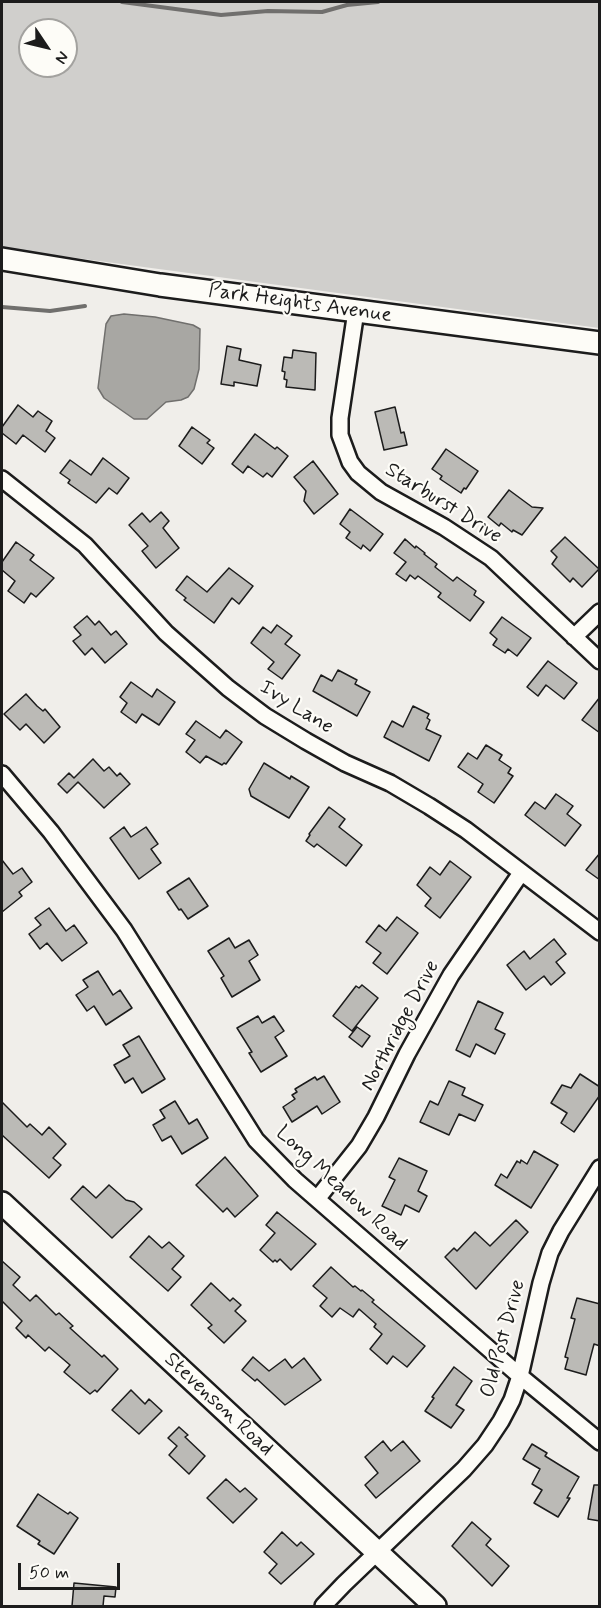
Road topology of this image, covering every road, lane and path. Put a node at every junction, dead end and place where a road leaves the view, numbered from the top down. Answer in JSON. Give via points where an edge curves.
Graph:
{"nodes":[{"id":1,"x":2,"y":259,"type":"edge"},
{"id":2,"x":356,"y":311,"type":"junction"},
{"id":3,"x":600,"y":343,"type":"edge"},
{"id":4,"x":2,"y":479,"type":"edge"},
{"id":5,"x":600,"y":612,"type":"edge"},
{"id":6,"x":574,"y":637,"type":"junction"},
{"id":7,"x":600,"y":661,"type":"edge"},
{"id":8,"x":2,"y":774,"type":"edge"},
{"id":9,"x":520,"y":873,"type":"junction"},
{"id":10,"x":600,"y":933,"type":"edge"},
{"id":11,"x":600,"y":1168,"type":"edge"},
{"id":12,"x":317,"y":1199,"type":"junction"},
{"id":13,"x":2,"y":1203,"type":"edge"},
{"id":14,"x":520,"y":1376,"type":"junction"},
{"id":15,"x":600,"y":1442,"type":"edge"},
{"id":16,"x":377,"y":1552,"type":"junction"},
{"id":17,"x":323,"y":1606,"type":"edge"},
{"id":18,"x":435,"y":1606,"type":"edge"}],
"edges":[{"from":1,"to":2,"type":"main road","name":"Park Heights Avenue"},
{"from":2,"to":3,"type":"main road","name":"Park Heights Avenue"},
{"from":2,"to":6,"type":"street","name":"Starburst Drive","via":[[340,418],[340,435],[350,462],[381,492],[491,558]]},
{"from":4,"to":9,"type":"street","name":"Ivy Lane","via":[[85,545],[166,633],[228,688],[306,741],[429,806]]},
{"from":5,"to":6,"type":"street"},
{"from":6,"to":7,"type":"street","name":"Starburst Drive"},
{"from":8,"to":12,"type":"street","name":"Long Meadow Road","via":[[124,930],[256,1140]]},
{"from":9,"to":10,"type":"street","name":"Ivy Lane"},
{"from":9,"to":12,"type":"street","name":"Northridge Drive","via":[[451,975],[359,1146]]},
{"from":11,"to":14,"type":"street","name":"Old Post Drive","via":[[550,1253]]},
{"from":12,"to":14,"type":"street","name":"Long Meadow Road"},
{"from":13,"to":16,"type":"main road","name":"Stevenson Road"},
{"from":14,"to":15,"type":"street","name":"Long Meadow Road"},
{"from":14,"to":16,"type":"street","name":"Old Post Drive","via":[[512,1400],[485,1445]]},
{"from":16,"to":17,"type":"street","name":"Old Post Drive"},
{"from":16,"to":18,"type":"main road","name":"Stevenson Road"}]}
